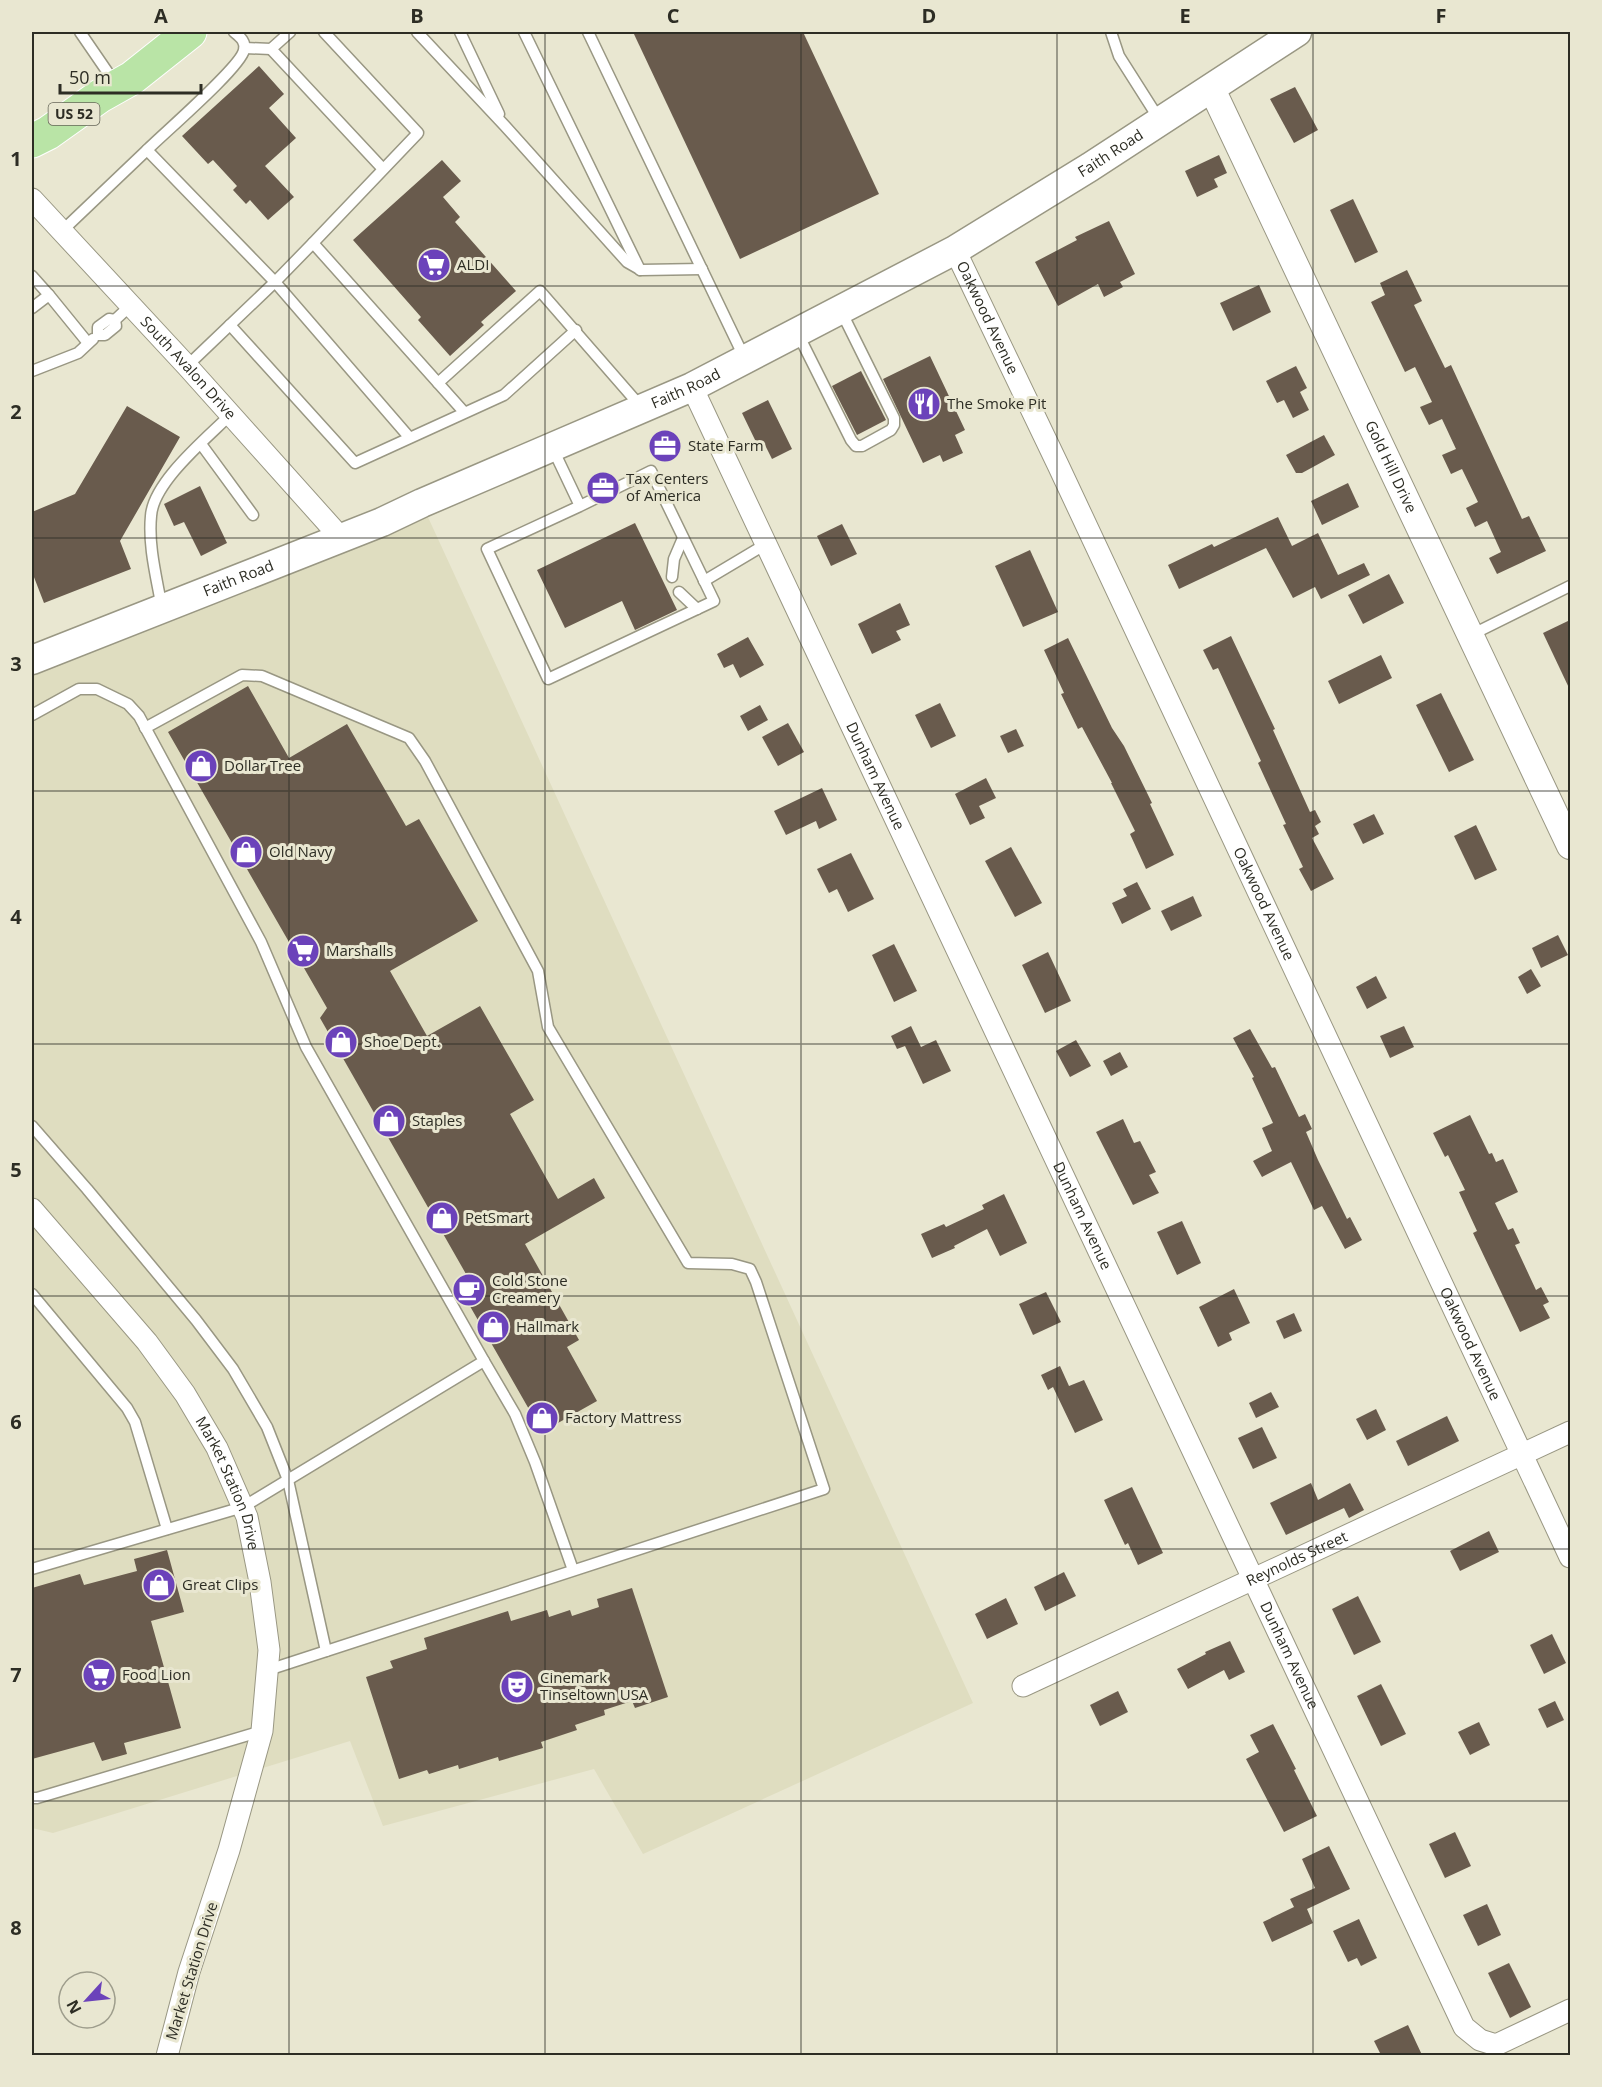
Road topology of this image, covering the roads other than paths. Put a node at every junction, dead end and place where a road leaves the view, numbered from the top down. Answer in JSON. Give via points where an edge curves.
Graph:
{"nodes":[{"id":1,"x":80,"y":32,"type":"edge"},
{"id":2,"x":190,"y":32,"type":"edge"},
{"id":3,"x":234,"y":32,"type":"edge"},
{"id":4,"x":290,"y":32,"type":"edge"},
{"id":5,"x":324,"y":32,"type":"edge"},
{"id":6,"x":417,"y":32,"type":"edge"},
{"id":7,"x":460,"y":32,"type":"edge"},
{"id":8,"x":524,"y":32,"type":"edge"},
{"id":9,"x":588,"y":32,"type":"edge"},
{"id":10,"x":1111,"y":32,"type":"edge"},
{"id":11,"x":1295,"y":32,"type":"edge"},
{"id":12,"x":245,"y":48,"type":"junction"},
{"id":13,"x":271,"y":49,"type":"junction"},
{"id":14,"x":117,"y":86,"type":"junction"},
{"id":15,"x":1212,"y":89,"type":"junction"},
{"id":16,"x":1161,"y":122,"type":"junction"},
{"id":17,"x":505,"y":126,"type":"junction"},
{"id":18,"x":32,"y":141,"type":"edge"},
{"id":19,"x":147,"y":150,"type":"junction"},
{"id":20,"x":383,"y":170,"type":"junction"},
{"id":21,"x":32,"y":199,"type":"edge"},
{"id":22,"x":62,"y":231,"type":"junction"},
{"id":23,"x":313,"y":243,"type":"junction"},
{"id":24,"x":955,"y":250,"type":"junction"},
{"id":25,"x":702,"y":269,"type":"junction"},
{"id":26,"x":641,"y":270,"type":"junction"},
{"id":27,"x":32,"y":276,"type":"edge"},
{"id":28,"x":275,"y":282,"type":"junction"},
{"id":29,"x":49,"y":295,"type":"junction"},
{"id":30,"x":131,"y":305,"type":"junction"},
{"id":31,"x":32,"y":308,"type":"edge"},
{"id":32,"x":840,"y":310,"type":"junction"},
{"id":33,"x":230,"y":325,"type":"junction"},
{"id":34,"x":576,"y":330,"type":"junction"},
{"id":35,"x":797,"y":332,"type":"junction"},
{"id":36,"x":88,"y":343,"type":"junction"},
{"id":37,"x":745,"y":359,"type":"junction"},
{"id":38,"x":187,"y":366,"type":"junction"},
{"id":39,"x":32,"y":370,"type":"edge"},
{"id":40,"x":438,"y":383,"type":"junction"},
{"id":41,"x":692,"y":387,"type":"junction"},
{"id":42,"x":642,"y":408,"type":"junction"},
{"id":43,"x":464,"y":412,"type":"junction"},
{"id":44,"x":230,"y":415,"type":"junction"},
{"id":45,"x":409,"y":437,"type":"junction"},
{"id":46,"x":201,"y":444,"type":"junction"},
{"id":47,"x":552,"y":447,"type":"junction"},
{"id":48,"x":580,"y":506,"type":"junction"},
{"id":49,"x":253,"y":515,"type":"dead end"},
{"id":50,"x":683,"y":538,"type":"junction"},
{"id":51,"x":342,"y":539,"type":"junction"},
{"id":52,"x":766,"y":544,"type":"junction"},
{"id":53,"x":672,"y":577,"type":"dead end"},
{"id":54,"x":704,"y":581,"type":"junction"},
{"id":55,"x":1570,"y":586,"type":"edge"},
{"id":56,"x":680,"y":592,"type":"dead end"},
{"id":57,"x":162,"y":609,"type":"junction"},
{"id":58,"x":697,"y":609,"type":"junction"},
{"id":59,"x":1471,"y":635,"type":"junction"},
{"id":60,"x":32,"y":660,"type":"edge"},
{"id":61,"x":32,"y":715,"type":"edge"},
{"id":62,"x":145,"y":728,"type":"junction"},
{"id":63,"x":1570,"y":846,"type":"edge"},
{"id":64,"x":32,"y":1126,"type":"edge"},
{"id":65,"x":32,"y":1209,"type":"edge"},
{"id":66,"x":32,"y":1294,"type":"edge"},
{"id":67,"x":484,"y":1361,"type":"junction"},
{"id":68,"x":1570,"y":1432,"type":"edge"},
{"id":69,"x":1522,"y":1455,"type":"junction"},
{"id":70,"x":288,"y":1480,"type":"junction"},
{"id":71,"x":243,"y":1508,"type":"junction"},
{"id":72,"x":167,"y":1529,"type":"junction"},
{"id":73,"x":1570,"y":1557,"type":"edge"},
{"id":74,"x":32,"y":1569,"type":"edge"},
{"id":75,"x":573,"y":1570,"type":"junction"},
{"id":76,"x":1253,"y":1579,"type":"junction"},
{"id":77,"x":326,"y":1651,"type":"junction"},
{"id":78,"x":267,"y":1670,"type":"junction"},
{"id":79,"x":1023,"y":1686,"type":"dead end"},
{"id":80,"x":262,"y":1731,"type":"junction"},
{"id":81,"x":32,"y":1798,"type":"edge"},
{"id":82,"x":1570,"y":2010,"type":"edge"},
{"id":83,"x":167,"y":2055,"type":"edge"}],
"edges":[{"from":1,"to":14,"type":"lane"},
{"from":2,"to":14,"type":"main road","number":"US 52"},
{"from":3,"to":12,"type":"lane","via":[[244,40]]},
{"from":4,"to":13,"type":"lane"},
{"from":5,"to":20,"type":"lane","via":[[418,134]]},
{"from":6,"to":17,"type":"lane"},
{"from":7,"to":17,"type":"lane"},
{"from":8,"to":26,"type":"lane"},
{"from":9,"to":25,"type":"lane"},
{"from":10,"to":16,"type":"lane","via":[[1119,56]]},
{"from":11,"to":15,"type":"main road","name":"Faith Road"},
{"from":12,"to":13,"type":"lane"},
{"from":12,"to":19,"type":"lane","via":[[224,78]]},
{"from":13,"to":20,"type":"lane"},
{"from":14,"to":18,"type":"main road","number":"US 52"},
{"from":15,"to":16,"type":"main road","name":"Faith Road"},
{"from":15,"to":59,"type":"street","name":"Gold Hill Drive"},
{"from":16,"to":24,"type":"main road","name":"Faith Road"},
{"from":17,"to":26,"type":"lane","via":[[627,262]]},
{"from":19,"to":22,"type":"lane"},
{"from":19,"to":28,"type":"lane"},
{"from":20,"to":23,"type":"lane"},
{"from":21,"to":22,"type":"street","name":"South Avalon Drive"},
{"from":22,"to":30,"type":"street","name":"South Avalon Drive"},
{"from":23,"to":28,"type":"lane"},
{"from":23,"to":40,"type":"lane"},
{"from":24,"to":32,"type":"main road","name":"Faith Road"},
{"from":24,"to":69,"type":"street","name":"Oakwood Avenue"},
{"from":25,"to":26,"type":"lane"},
{"from":25,"to":37,"type":"lane"},
{"from":27,"to":29,"type":"lane"},
{"from":28,"to":33,"type":"lane"},
{"from":28,"to":45,"type":"lane"},
{"from":29,"to":31,"type":"lane"},
{"from":29,"to":36,"type":"lane"},
{"from":30,"to":36,"type":"lane","via":[[115,320],[98,327],[98,335]]},
{"from":30,"to":38,"type":"street","name":"South Avalon Drive"},
{"from":32,"to":35,"type":"main road","name":"Faith Road"},
{"from":32,"to":35,"type":"lane","via":[[894,418],[891,430],[862,446],[851,440]]},
{"from":33,"to":38,"type":"lane"},
{"from":33,"to":45,"type":"lane","via":[[355,462]]},
{"from":34,"to":40,"type":"lane","via":[[540,291]]},
{"from":34,"to":42,"type":"lane"},
{"from":34,"to":43,"type":"lane","via":[[504,395]]},
{"from":35,"to":37,"type":"main road","name":"Faith Road"},
{"from":36,"to":39,"type":"lane","via":[[78,353]]},
{"from":37,"to":41,"type":"main road","name":"Faith Road"},
{"from":38,"to":44,"type":"street","name":"South Avalon Drive"},
{"from":40,"to":43,"type":"lane"},
{"from":41,"to":42,"type":"main road","name":"Faith Road"},
{"from":41,"to":52,"type":"street","name":"Dunham Avenue"},
{"from":42,"to":47,"type":"main road","name":"Faith Road"},
{"from":43,"to":45,"type":"lane"},
{"from":44,"to":46,"type":"lane"},
{"from":44,"to":51,"type":"street","name":"South Avalon Drive"},
{"from":46,"to":49,"type":"lane"},
{"from":46,"to":57,"type":"lane","via":[[166,478],[150,514],[151,548]]},
{"from":47,"to":48,"type":"lane"},
{"from":47,"to":51,"type":"main road","name":"Faith Road"},
{"from":48,"to":50,"type":"lane","via":[[651,471]]},
{"from":48,"to":58,"type":"lane","via":[[487,549],[548,679]]},
{"from":50,"to":53,"type":"lane"},
{"from":50,"to":54,"type":"lane"},
{"from":51,"to":57,"type":"main road","name":"Faith Road"},
{"from":52,"to":54,"type":"lane"},
{"from":52,"to":76,"type":"street","name":"Dunham Avenue"},
{"from":54,"to":58,"type":"lane","via":[[714,601]]},
{"from":55,"to":59,"type":"lane"},
{"from":56,"to":58,"type":"lane"},
{"from":57,"to":60,"type":"main road","name":"Faith Road"},
{"from":59,"to":63,"type":"street","name":"Gold Hill Drive"},
{"from":61,"to":62,"type":"lane","via":[[79,689],[97,689],[128,704]]},
{"from":62,"to":67,"type":"lane","via":[[261,942],[306,1047]]},
{"from":62,"to":75,"type":"lane","via":[[242,675],[262,676],[409,738],[538,971],[548,1027],[688,1263],[732,1264],[750,1269],[824,1489]]},
{"from":64,"to":70,"type":"lane","via":[[233,1369],[267,1427]]},
{"from":65,"to":71,"type":"street","name":"Market Station Drive","via":[[147,1341],[185,1394],[217,1448]]},
{"from":66,"to":72,"type":"lane","via":[[127,1407]]},
{"from":67,"to":70,"type":"lane"},
{"from":67,"to":75,"type":"lane","via":[[515,1414]]},
{"from":68,"to":69,"type":"street","name":"Reynolds Street"},
{"from":69,"to":73,"type":"street","name":"Oakwood Avenue"},
{"from":69,"to":76,"type":"street","name":"Reynolds Street"},
{"from":70,"to":71,"type":"lane"},
{"from":70,"to":77,"type":"lane"},
{"from":71,"to":72,"type":"lane"},
{"from":71,"to":78,"type":"street","name":"Market Station Drive","via":[[260,1582],[269,1650]]},
{"from":72,"to":74,"type":"lane"},
{"from":75,"to":77,"type":"lane"},
{"from":76,"to":79,"type":"street","name":"Reynolds Street"},
{"from":76,"to":82,"type":"street","name":"Dunham Avenue","via":[[1464,2027],[1480,2040],[1496,2045]]},
{"from":77,"to":78,"type":"lane"},
{"from":78,"to":80,"type":"street","name":"Market Station Drive"},
{"from":80,"to":81,"type":"lane"},
{"from":80,"to":83,"type":"street","name":"Market Station Drive"}]}
